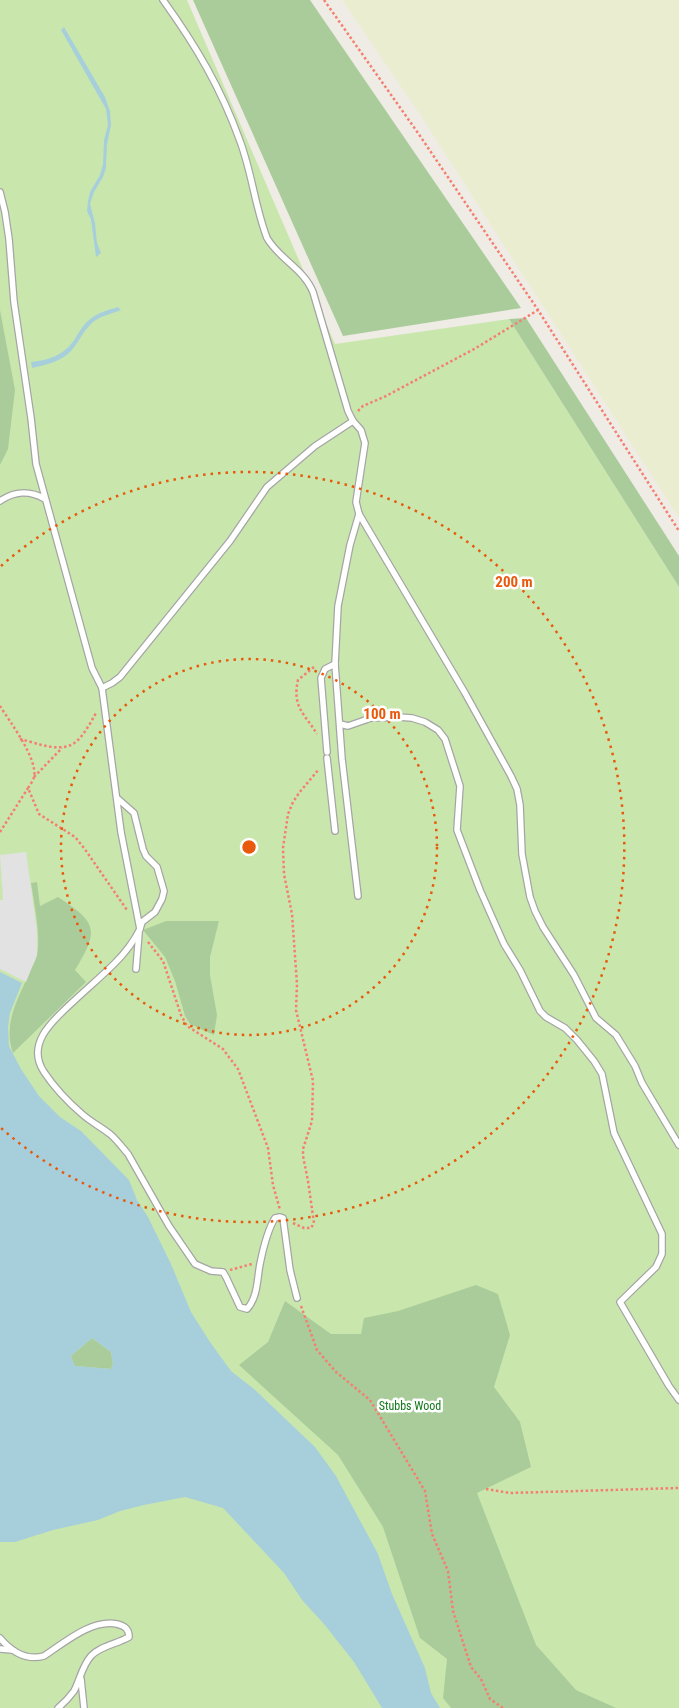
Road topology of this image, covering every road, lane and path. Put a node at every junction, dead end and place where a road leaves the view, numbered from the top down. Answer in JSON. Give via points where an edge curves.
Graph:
{"nodes":[{"id":1,"x":163,"y":0,"type":"edge"},
{"id":2,"x":324,"y":0,"type":"edge"},
{"id":3,"x":0,"y":192,"type":"edge"},
{"id":4,"x":538,"y":310,"type":"junction"},
{"id":5,"x":352,"y":420,"type":"junction"},
{"id":6,"x":45,"y":499,"type":"junction"},
{"id":7,"x":0,"y":501,"type":"edge"},
{"id":8,"x":359,"y":514,"type":"junction"},
{"id":9,"x":679,"y":531,"type":"edge"},
{"id":10,"x":335,"y":664,"type":"junction"},
{"id":11,"x":314,"y":666,"type":"dead end"},
{"id":12,"x":102,"y":688,"type":"junction"},
{"id":13,"x":104,"y":701,"type":"junction"},
{"id":14,"x":0,"y":706,"type":"edge"},
{"id":15,"x":340,"y":724,"type":"junction"},
{"id":16,"x":20,"y":739,"type":"junction"},
{"id":17,"x":62,"y":748,"type":"junction"},
{"id":18,"x":327,"y":755,"type":"junction"},
{"id":19,"x":34,"y":777,"type":"junction"},
{"id":20,"x":28,"y":788,"type":"junction"},
{"id":21,"x":117,"y":798,"type":"junction"},
{"id":22,"x":335,"y":831,"type":"dead end"},
{"id":23,"x":0,"y":832,"type":"edge"},
{"id":24,"x":358,"y":896,"type":"dead end"},
{"id":25,"x":130,"y":914,"type":"dead end"},
{"id":26,"x":140,"y":929,"type":"junction"},
{"id":27,"x":136,"y":969,"type":"dead end"},
{"id":28,"x":679,"y":1145,"type":"edge"},
{"id":29,"x":283,"y":1218,"type":"junction"},
{"id":30,"x":260,"y":1262,"type":"junction"},
{"id":31,"x":223,"y":1272,"type":"junction"},
{"id":32,"x":297,"y":1298,"type":"joint"},
{"id":33,"x":679,"y":1400,"type":"edge"},
{"id":34,"x":486,"y":1488,"type":"dead end"},
{"id":35,"x":679,"y":1488,"type":"edge"},
{"id":36,"x":0,"y":1638,"type":"edge"},
{"id":37,"x":0,"y":1649,"type":"edge"},
{"id":38,"x":12,"y":1650,"type":"junction"},
{"id":39,"x":81,"y":1674,"type":"junction"},
{"id":40,"x":58,"y":1708,"type":"edge"},
{"id":41,"x":84,"y":1708,"type":"edge"},
{"id":42,"x":503,"y":1708,"type":"edge"}],
"edges":[{"from":1,"to":5,"type":"lane","via":[[208,68],[225,105],[241,143],[266,238],[309,283]]},
{"from":2,"to":4,"type":"path"},
{"from":3,"to":6,"type":"lane","via":[[9,239],[14,302],[36,464]]},
{"from":4,"to":5,"type":"path","via":[[476,348],[363,406]]},
{"from":4,"to":9,"type":"path"},
{"from":5,"to":8,"type":"lane","via":[[361,430],[365,443],[356,502]]},
{"from":5,"to":12,"type":"lane","via":[[267,487],[195,585],[120,676]]},
{"from":6,"to":7,"type":"lane","via":[[22,492]]},
{"from":6,"to":12,"type":"lane","via":[[92,668]]},
{"from":8,"to":10,"type":"lane","via":[[340,596]]},
{"from":8,"to":28,"type":"lane","via":[[512,776],[520,805],[522,854],[528,889],[543,927],[596,1018],[616,1035],[626,1051]]},
{"from":10,"to":15,"type":"lane"},
{"from":10,"to":18,"type":"lane","via":[[325,669],[321,678]]},
{"from":11,"to":18,"type":"path","via":[[298,680],[296,700]]},
{"from":12,"to":13,"type":"lane"},
{"from":13,"to":17,"type":"path","via":[[79,740]]},
{"from":13,"to":21,"type":"lane"},
{"from":14,"to":16,"type":"path"},
{"from":15,"to":24,"type":"lane"},
{"from":15,"to":33,"type":"lane","via":[[348,726],[371,718],[412,718],[438,730],[445,739],[460,786],[457,830],[480,890],[540,1011],[578,1040],[602,1074],[614,1133],[662,1234],[662,1254],[656,1267],[620,1302]]},
{"from":16,"to":17,"type":"path"},
{"from":16,"to":19,"type":"path","via":[[33,764]]},
{"from":17,"to":19,"type":"path"},
{"from":18,"to":22,"type":"lane"},
{"from":18,"to":29,"type":"path","via":[[293,802],[283,848],[284,874],[292,914],[296,1010],[313,1081],[312,1121],[303,1156],[314,1223],[311,1228],[304,1228]]},
{"from":19,"to":20,"type":"path"},
{"from":20,"to":23,"type":"path"},
{"from":20,"to":25,"type":"path","via":[[39,814],[80,843]]},
{"from":21,"to":26,"type":"lane"},
{"from":21,"to":26,"type":"lane","via":[[134,813],[143,849],[157,867],[164,891],[156,912],[142,922]]},
{"from":26,"to":27,"type":"lane"},
{"from":26,"to":29,"type":"path","via":[[163,961],[187,1026],[223,1049],[238,1069],[268,1148],[273,1185]]},
{"from":26,"to":31,"type":"lane","via":[[117,961],[52,1020],[37,1054],[43,1071],[61,1093],[83,1115],[110,1134],[128,1154],[195,1264]]},
{"from":29,"to":30,"type":"lane","via":[[277,1217],[274,1221]]},
{"from":29,"to":32,"type":"lane"},
{"from":30,"to":31,"type":"path"},
{"from":30,"to":31,"type":"lane","via":[[254,1301],[247,1309],[240,1307]]},
{"from":32,"to":42,"type":"path","via":[[317,1350],[336,1372],[370,1400],[425,1491],[432,1534],[448,1571],[453,1611],[470,1667],[481,1679],[490,1699]]},
{"from":34,"to":35,"type":"path","via":[[510,1493]]},
{"from":36,"to":38,"type":"lane"},
{"from":37,"to":38,"type":"lane"},
{"from":38,"to":39,"type":"lane","via":[[35,1659],[92,1626],[112,1623],[128,1630],[129,1637],[91,1656]]},
{"from":39,"to":40,"type":"lane","via":[[74,1691]]},
{"from":39,"to":41,"type":"lane"}]}
